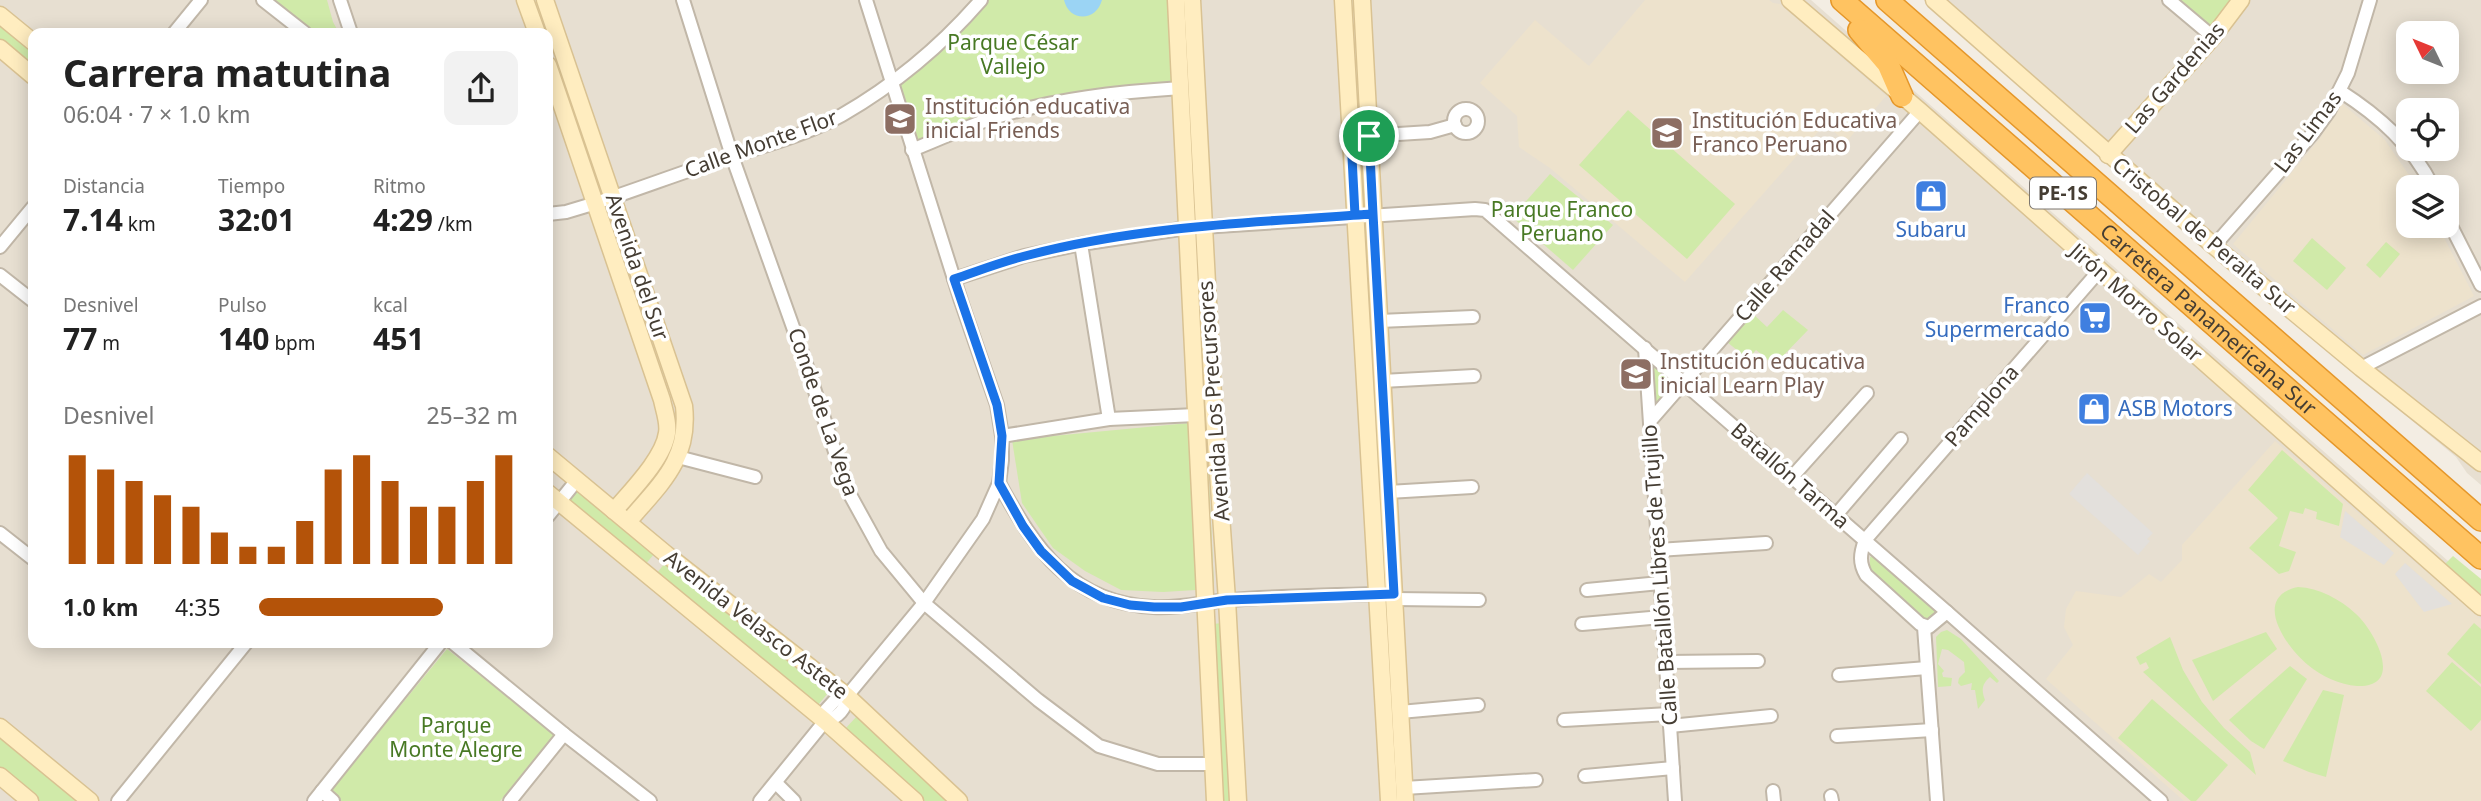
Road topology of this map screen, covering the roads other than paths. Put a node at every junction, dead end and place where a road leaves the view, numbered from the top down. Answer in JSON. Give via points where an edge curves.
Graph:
{"nodes":[{"id":1,"x":201,"y":0,"type":"edge"},
{"id":2,"x":263,"y":0,"type":"edge"},
{"id":3,"x":340,"y":0,"type":"edge"},
{"id":4,"x":526,"y":0,"type":"edge"},
{"id":5,"x":545,"y":0,"type":"edge"},
{"id":6,"x":683,"y":0,"type":"edge"},
{"id":7,"x":866,"y":0,"type":"edge"},
{"id":8,"x":981,"y":0,"type":"edge"},
{"id":9,"x":1176,"y":0,"type":"edge"},
{"id":10,"x":1192,"y":0,"type":"edge"},
{"id":11,"x":1343,"y":0,"type":"edge"},
{"id":12,"x":1362,"y":0,"type":"edge"},
{"id":13,"x":1790,"y":0,"type":"edge"},
{"id":14,"x":1832,"y":0,"type":"edge"},
{"id":15,"x":1842,"y":0,"type":"edge"},
{"id":16,"x":1887,"y":0,"type":"edge"},
{"id":17,"x":1934,"y":0,"type":"edge"},
{"id":18,"x":2169,"y":0,"type":"edge"},
{"id":19,"x":2241,"y":0,"type":"edge"},
{"id":20,"x":2370,"y":0,"type":"edge"},
{"id":21,"x":0,"y":15,"type":"edge"},
{"id":22,"x":178,"y":28,"type":"edge"},
{"id":23,"x":299,"y":28,"type":"edge"},
{"id":24,"x":349,"y":28,"type":"edge"},
{"id":25,"x":535,"y":28,"type":"edge"},
{"id":26,"x":2213,"y":37,"type":"junction"},
{"id":27,"x":28,"y":38,"type":"edge"},
{"id":28,"x":0,"y":48,"type":"edge"},
{"id":29,"x":28,"y":72,"type":"edge"},
{"id":30,"x":553,"y":79,"type":"edge"},
{"id":31,"x":891,"y":82,"type":"junction"},
{"id":32,"x":1181,"y":88,"type":"junction"},
{"id":33,"x":2340,"y":91,"type":"junction"},
{"id":34,"x":1902,"y":96,"type":"junction"},
{"id":35,"x":1920,"y":111,"type":"junction"},
{"id":36,"x":1455,"y":125,"type":"dead end"},
{"id":37,"x":1369,"y":136,"type":"junction"},
{"id":38,"x":1351,"y":138,"type":"junction"},
{"id":39,"x":912,"y":149,"type":"junction"},
{"id":40,"x":2108,"y":155,"type":"junction"},
{"id":41,"x":733,"y":156,"type":"junction"},
{"id":42,"x":2424,"y":175,"type":"edge"},
{"id":43,"x":613,"y":197,"type":"junction"},
{"id":44,"x":596,"y":203,"type":"junction"},
{"id":45,"x":28,"y":213,"type":"edge"},
{"id":46,"x":553,"y":213,"type":"edge"},
{"id":47,"x":1373,"y":214,"type":"junction"},
{"id":48,"x":1355,"y":215,"type":"junction"},
{"id":49,"x":1195,"y":227,"type":"junction"},
{"id":50,"x":2457,"y":238,"type":"edge"},
{"id":51,"x":1082,"y":244,"type":"junction"},
{"id":52,"x":2214,"y":246,"type":"junction"},
{"id":53,"x":0,"y":247,"type":"edge"},
{"id":54,"x":2099,"y":271,"type":"junction"},
{"id":55,"x":0,"y":275,"type":"edge"},
{"id":56,"x":954,"y":279,"type":"junction"},
{"id":57,"x":2481,"y":285,"type":"edge"},
{"id":58,"x":28,"y":297,"type":"edge"},
{"id":59,"x":2481,"y":306,"type":"edge"},
{"id":60,"x":1473,"y":317,"type":"dead end"},
{"id":61,"x":1379,"y":321,"type":"junction"},
{"id":62,"x":1645,"y":348,"type":"junction"},
{"id":63,"x":2361,"y":368,"type":"junction"},
{"id":64,"x":1474,"y":376,"type":"dead end"},
{"id":65,"x":1382,"y":382,"type":"junction"},
{"id":66,"x":1682,"y":383,"type":"junction"},
{"id":67,"x":1867,"y":393,"type":"dead end"},
{"id":68,"x":1384,"y":407,"type":"junction"},
{"id":69,"x":1366,"y":408,"type":"junction"},
{"id":70,"x":1196,"y":415,"type":"junction"},
{"id":71,"x":1109,"y":419,"type":"junction"},
{"id":72,"x":1650,"y":421,"type":"junction"},
{"id":73,"x":1002,"y":436,"type":"junction"},
{"id":74,"x":1901,"y":439,"type":"dead end"},
{"id":75,"x":678,"y":457,"type":"junction"},
{"id":76,"x":553,"y":460,"type":"edge"},
{"id":77,"x":2481,"y":463,"type":"edge"},
{"id":78,"x":755,"y":477,"type":"dead end"},
{"id":79,"x":1792,"y":477,"type":"junction"},
{"id":80,"x":577,"y":480,"type":"junction"},
{"id":81,"x":999,"y":483,"type":"junction"},
{"id":82,"x":1472,"y":487,"type":"dead end"},
{"id":83,"x":1388,"y":492,"type":"junction"},
{"id":84,"x":554,"y":497,"type":"edge"},
{"id":85,"x":1009,"y":501,"type":"junction"},
{"id":86,"x":990,"y":503,"type":"junction"},
{"id":87,"x":614,"y":511,"type":"junction"},
{"id":88,"x":1836,"y":515,"type":"junction"},
{"id":89,"x":2481,"y":520,"type":"edge"},
{"id":90,"x":628,"y":522,"type":"junction"},
{"id":91,"x":0,"y":533,"type":"edge"},
{"id":92,"x":1865,"y":540,"type":"junction"},
{"id":93,"x":1766,"y":543,"type":"dead end"},
{"id":94,"x":1658,"y":550,"type":"junction"},
{"id":95,"x":666,"y":554,"type":"junction"},
{"id":96,"x":28,"y":555,"type":"edge"},
{"id":97,"x":2481,"y":558,"type":"edge"},
{"id":98,"x":648,"y":575,"type":"junction"},
{"id":99,"x":1660,"y":583,"type":"junction"},
{"id":100,"x":1587,"y":590,"type":"dead end"},
{"id":101,"x":1377,"y":594,"type":"junction"},
{"id":102,"x":1394,"y":596,"type":"junction"},
{"id":103,"x":1227,"y":600,"type":"junction"},
{"id":104,"x":1479,"y":600,"type":"dead end"},
{"id":105,"x":924,"y":603,"type":"junction"},
{"id":106,"x":1206,"y":603,"type":"junction"},
{"id":107,"x":2481,"y":607,"type":"edge"},
{"id":108,"x":1947,"y":612,"type":"junction"},
{"id":109,"x":1662,"y":617,"type":"junction"},
{"id":110,"x":1582,"y":624,"type":"dead end"},
{"id":111,"x":1924,"y":626,"type":"junction"},
{"id":112,"x":242,"y":648,"type":"edge"},
{"id":113,"x":436,"y":648,"type":"edge"},
{"id":114,"x":459,"y":648,"type":"edge"},
{"id":115,"x":1666,"y":662,"type":"junction"},
{"id":116,"x":1758,"y":662,"type":"dead end"},
{"id":117,"x":1927,"y":668,"type":"junction"},
{"id":118,"x":1839,"y":675,"type":"dead end"},
{"id":119,"x":847,"y":696,"type":"junction"},
{"id":120,"x":1478,"y":705,"type":"dead end"},
{"id":121,"x":1400,"y":712,"type":"junction"},
{"id":122,"x":1771,"y":716,"type":"dead end"},
{"id":123,"x":1564,"y":720,"type":"dead end"},
{"id":124,"x":1670,"y":720,"type":"junction"},
{"id":125,"x":825,"y":721,"type":"junction"},
{"id":126,"x":0,"y":727,"type":"edge"},
{"id":127,"x":1932,"y":730,"type":"junction"},
{"id":128,"x":564,"y":734,"type":"junction"},
{"id":129,"x":1837,"y":736,"type":"dead end"},
{"id":130,"x":1214,"y":764,"type":"junction"},
{"id":131,"x":1672,"y":768,"type":"junction"},
{"id":132,"x":0,"y":776,"type":"edge"},
{"id":133,"x":1585,"y":776,"type":"dead end"},
{"id":134,"x":1536,"y":780,"type":"dead end"},
{"id":135,"x":776,"y":783,"type":"junction"},
{"id":136,"x":1405,"y":794,"type":"edge"},
{"id":137,"x":318,"y":796,"type":"edge"},
{"id":138,"x":30,"y":801,"type":"edge"},
{"id":139,"x":90,"y":801,"type":"edge"},
{"id":140,"x":118,"y":801,"type":"edge"},
{"id":141,"x":333,"y":801,"type":"edge"},
{"id":142,"x":510,"y":801,"type":"edge"},
{"id":143,"x":650,"y":801,"type":"edge"},
{"id":144,"x":760,"y":801,"type":"edge"},
{"id":145,"x":794,"y":801,"type":"edge"},
{"id":146,"x":915,"y":801,"type":"edge"},
{"id":147,"x":959,"y":801,"type":"edge"},
{"id":148,"x":1215,"y":801,"type":"edge"},
{"id":149,"x":1238,"y":801,"type":"edge"},
{"id":150,"x":1389,"y":801,"type":"edge"},
{"id":151,"x":1675,"y":801,"type":"edge"},
{"id":152,"x":1937,"y":801,"type":"edge"},
{"id":153,"x":2161,"y":801,"type":"edge"}],
"edges":[{"from":1,"to":22,"type":"street"},
{"from":2,"to":23,"type":"street"},
{"from":3,"to":24,"type":"street"},
{"from":4,"to":25,"type":"street"},
{"from":5,"to":43,"type":"street","name":"Avenida del Sur"},
{"from":6,"to":41,"type":"street","name":"Conde de La Vega"},
{"from":7,"to":31,"type":"street"},
{"from":8,"to":31,"type":"street","name":"Calle Monte Flor","via":[[951,33]]},
{"from":9,"to":32,"type":"street","name":"Avenida Los Precursores"},
{"from":10,"to":49,"type":"street","name":"Avenida Los Precursores"},
{"from":11,"to":38,"type":"street"},
{"from":12,"to":37,"type":"street"},
{"from":13,"to":34,"type":"street","name":"Jirón Morro Solar"},
{"from":14,"to":34,"type":"highway","via":[[1888,64]]},
{"from":15,"to":97,"type":"highway","name":"Carretera Panamericana Sur","number":"PE-1S"},
{"from":16,"to":89,"type":"highway","name":"Carretera Panamericana Sur","number":"PE-1S"},
{"from":17,"to":40,"type":"street","name":"Cristobal de Peralta Sur"},
{"from":18,"to":26,"type":"street"},
{"from":19,"to":26,"type":"street","name":"Las Gardenias"},
{"from":20,"to":33,"type":"street","name":"Las Limas"},
{"from":21,"to":27,"type":"street"},
{"from":26,"to":40,"type":"street","name":"Las Gardenias"},
{"from":28,"to":29,"type":"street"},
{"from":30,"to":44,"type":"street","name":"Avenida del Sur"},
{"from":31,"to":39,"type":"street"},
{"from":31,"to":41,"type":"street","name":"Calle Monte Flor","via":[[841,116]]},
{"from":32,"to":39,"type":"street","via":[[1035,107]]},
{"from":32,"to":49,"type":"street","name":"Avenida Los Precursores"},
{"from":33,"to":42,"type":"street","via":[[2374,113],[2400,139]]},
{"from":33,"to":52,"type":"street","name":"Las Limas","via":[[2313,133]]},
{"from":34,"to":35,"type":"street","name":"Jirón Morro Solar"},
{"from":35,"to":54,"type":"street","name":"Jirón Morro Solar"},
{"from":35,"to":66,"type":"street","name":"Calle Ramadal"},
{"from":36,"to":37,"type":"street","via":[[1430,132]]},
{"from":37,"to":38,"type":"street"},
{"from":37,"to":47,"type":"street"},
{"from":38,"to":48,"type":"street"},
{"from":39,"to":56,"type":"street"},
{"from":40,"to":52,"type":"street","name":"Cristobal de Peralta Sur"},
{"from":41,"to":43,"type":"street","name":"Calle Monte Flor"},
{"from":41,"to":105,"type":"street","name":"Conde de La Vega","via":[[848,491],[881,551]]},
{"from":43,"to":44,"type":"street","name":"Calle Monte Flor"},
{"from":43,"to":75,"type":"street","name":"Avenida del Sur","via":[[684,405],[685,437]]},
{"from":44,"to":46,"type":"street","name":"Calle Monte Flor"},
{"from":44,"to":87,"type":"street","name":"Avenida del Sur","via":[[662,400],[667,433],[655,460]]},
{"from":45,"to":53,"type":"street"},
{"from":47,"to":48,"type":"street","name":"Batallón Tarma"},
{"from":47,"to":61,"type":"street"},
{"from":47,"to":62,"type":"street","name":"Batallón Tarma","via":[[1485,211]]},
{"from":48,"to":49,"type":"street","name":"Batallón Tarma"},
{"from":48,"to":69,"type":"street"},
{"from":49,"to":51,"type":"street","name":"Batallón Tarma"},
{"from":49,"to":70,"type":"street","name":"Avenida Los Precursores"},
{"from":49,"to":103,"type":"street","name":"Avenida Los Precursores"},
{"from":50,"to":57,"type":"street"},
{"from":51,"to":56,"type":"street","name":"Batallón Tarma","via":[[1024,256]]},
{"from":51,"to":71,"type":"street"},
{"from":52,"to":63,"type":"street","name":"Cristobal de Peralta Sur"},
{"from":54,"to":92,"type":"street","name":"Pamplona"},
{"from":54,"to":107,"type":"street","name":"Jirón Morro Solar"},
{"from":55,"to":58,"type":"street"},
{"from":56,"to":73,"type":"street","via":[[997,405]]},
{"from":59,"to":63,"type":"street"},
{"from":60,"to":61,"type":"street"},
{"from":61,"to":65,"type":"street"},
{"from":62,"to":66,"type":"street","name":"Batallón Tarma"},
{"from":62,"to":72,"type":"street","name":"Calle Batallón Libres de Trujillo"},
{"from":63,"to":77,"type":"street","name":"Cristobal de Peralta Sur"},
{"from":64,"to":65,"type":"street"},
{"from":65,"to":68,"type":"street"},
{"from":66,"to":72,"type":"street","name":"Calle Ramadal"},
{"from":66,"to":79,"type":"street","name":"Batallón Tarma"},
{"from":67,"to":79,"type":"street"},
{"from":68,"to":69,"type":"street"},
{"from":68,"to":83,"type":"street"},
{"from":69,"to":101,"type":"street"},
{"from":70,"to":71,"type":"street"},
{"from":70,"to":106,"type":"street","name":"Avenida Los Precursores"},
{"from":71,"to":73,"type":"street"},
{"from":72,"to":94,"type":"street","name":"Calle Batallón Libres de Trujillo"},
{"from":73,"to":81,"type":"street"},
{"from":74,"to":88,"type":"street"},
{"from":75,"to":78,"type":"street"},
{"from":75,"to":90,"type":"street","name":"Avenida del Sur"},
{"from":76,"to":80,"type":"street","name":"Avenida Velasco Astete"},
{"from":79,"to":88,"type":"street","name":"Batallón Tarma"},
{"from":80,"to":84,"type":"street"},
{"from":80,"to":87,"type":"street","name":"Avenida Velasco Astete"},
{"from":81,"to":85,"type":"street"},
{"from":81,"to":86,"type":"street"},
{"from":82,"to":83,"type":"street"},
{"from":83,"to":102,"type":"street"},
{"from":84,"to":98,"type":"street","name":"Avenida Velasco Astete"},
{"from":85,"to":86,"type":"street"},
{"from":85,"to":106,"type":"street","via":[[1041,551],[1072,581],[1103,598],[1154,607]]},
{"from":86,"to":105,"type":"street"},
{"from":87,"to":90,"type":"street","name":"Avenida Velasco Astete"},
{"from":88,"to":92,"type":"street","name":"Batallón Tarma"},
{"from":90,"to":95,"type":"street","name":"Avenida Velasco Astete"},
{"from":91,"to":96,"type":"street"},
{"from":92,"to":108,"type":"street","name":"Batallón Tarma"},
{"from":92,"to":111,"type":"street","via":[[1860,558],[1866,575]]},
{"from":93,"to":94,"type":"street"},
{"from":94,"to":99,"type":"street","name":"Calle Batallón Libres de Trujillo"},
{"from":95,"to":98,"type":"street"},
{"from":95,"to":119,"type":"street","name":"Avenida Velasco Astete"},
{"from":98,"to":125,"type":"street","name":"Avenida Velasco Astete"},
{"from":99,"to":100,"type":"street"},
{"from":99,"to":109,"type":"street","name":"Calle Batallón Libres de Trujillo"},
{"from":101,"to":102,"type":"street"},
{"from":101,"to":103,"type":"street"},
{"from":101,"to":150,"type":"street"},
{"from":102,"to":104,"type":"street"},
{"from":102,"to":121,"type":"street"},
{"from":103,"to":106,"type":"street"},
{"from":103,"to":149,"type":"street","name":"Avenida Los Precursores"},
{"from":105,"to":119,"type":"street"},
{"from":105,"to":130,"type":"street","name":"Conde de La Vega","via":[[1099,746],[1158,764]]},
{"from":106,"to":130,"type":"street","name":"Avenida Los Precursores"},
{"from":108,"to":111,"type":"street","via":[[1934,625]]},
{"from":108,"to":153,"type":"street","name":"Batallón Tarma"},
{"from":109,"to":110,"type":"street"},
{"from":109,"to":115,"type":"street","name":"Calle Batallón Libres de Trujillo"},
{"from":111,"to":117,"type":"street"},
{"from":112,"to":140,"type":"street"},
{"from":113,"to":137,"type":"street"},
{"from":114,"to":128,"type":"street"},
{"from":115,"to":116,"type":"street"},
{"from":115,"to":124,"type":"street","name":"Calle Batallón Libres de Trujillo"},
{"from":117,"to":118,"type":"street"},
{"from":117,"to":127,"type":"street"},
{"from":119,"to":125,"type":"street","via":[[846,705],[834,719]]},
{"from":119,"to":147,"type":"street","name":"Avenida Velasco Astete"},
{"from":120,"to":121,"type":"street"},
{"from":121,"to":136,"type":"street"},
{"from":122,"to":124,"type":"street"},
{"from":123,"to":124,"type":"street"},
{"from":124,"to":131,"type":"street","name":"Calle Batallón Libres de Trujillo"},
{"from":125,"to":135,"type":"street"},
{"from":125,"to":146,"type":"street","name":"Avenida Velasco Astete"},
{"from":126,"to":139,"type":"street"},
{"from":127,"to":129,"type":"street"},
{"from":127,"to":152,"type":"street"},
{"from":128,"to":142,"type":"street"},
{"from":128,"to":143,"type":"street"},
{"from":130,"to":148,"type":"street","name":"Avenida Los Precursores"},
{"from":131,"to":133,"type":"street"},
{"from":131,"to":151,"type":"street","name":"Calle Batallón Libres de Trujillo"},
{"from":132,"to":138,"type":"street"},
{"from":134,"to":136,"type":"street"},
{"from":135,"to":144,"type":"street"},
{"from":135,"to":145,"type":"street"},
{"from":137,"to":141,"type":"street"}]}
